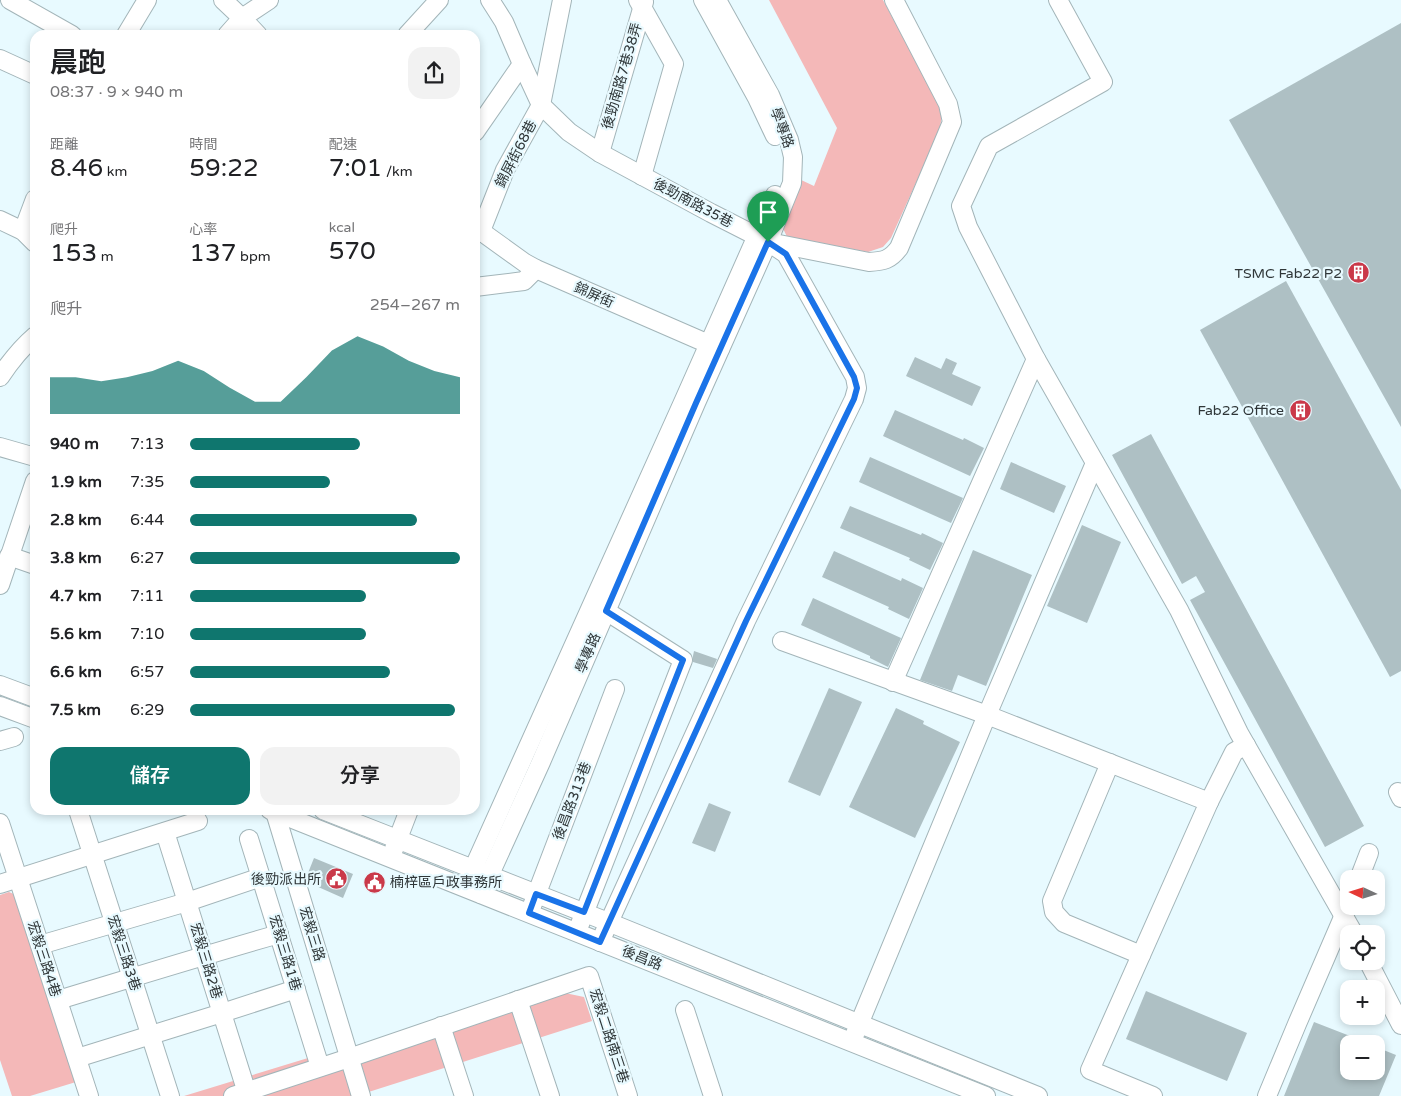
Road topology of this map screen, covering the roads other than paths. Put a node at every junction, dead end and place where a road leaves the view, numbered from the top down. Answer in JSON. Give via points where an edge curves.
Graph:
{"nodes":[{"id":1,"x":10,"y":0,"type":"edge"},
{"id":2,"x":147,"y":0,"type":"edge"},
{"id":3,"x":223,"y":0,"type":"edge"},
{"id":4,"x":269,"y":0,"type":"edge"},
{"id":5,"x":440,"y":0,"type":"edge"},
{"id":6,"x":490,"y":0,"type":"edge"},
{"id":7,"x":562,"y":0,"type":"edge"},
{"id":8,"x":703,"y":0,"type":"edge"},
{"id":9,"x":717,"y":0,"type":"edge"},
{"id":10,"x":894,"y":0,"type":"edge"},
{"id":11,"x":1058,"y":0,"type":"edge"},
{"id":12,"x":642,"y":3,"type":"edge"},
{"id":13,"x":242,"y":18,"type":"junction"},
{"id":14,"x":63,"y":30,"type":"edge"},
{"id":15,"x":129,"y":30,"type":"edge"},
{"id":16,"x":231,"y":30,"type":"edge"},
{"id":17,"x":253,"y":30,"type":"edge"},
{"id":18,"x":412,"y":30,"type":"edge"},
{"id":19,"x":0,"y":59,"type":"edge"},
{"id":20,"x":522,"y":64,"type":"junction"},
{"id":21,"x":30,"y":73,"type":"edge"},
{"id":22,"x":541,"y":105,"type":"junction"},
{"id":23,"x":480,"y":125,"type":"edge"},
{"id":24,"x":600,"y":153,"type":"junction"},
{"id":25,"x":642,"y":176,"type":"junction"},
{"id":26,"x":0,"y":220,"type":"edge"},
{"id":27,"x":480,"y":224,"type":"edge"},
{"id":28,"x":480,"y":230,"type":"edge"},
{"id":29,"x":29,"y":237,"type":"edge"},
{"id":30,"x":762,"y":239,"type":"junction"},
{"id":31,"x":536,"y":269,"type":"junction"},
{"id":32,"x":480,"y":287,"type":"edge"},
{"id":33,"x":30,"y":340,"type":"edge"},
{"id":34,"x":714,"y":347,"type":"junction"},
{"id":35,"x":1036,"y":358,"type":"junction"},
{"id":36,"x":0,"y":377,"type":"edge"},
{"id":37,"x":0,"y":447,"type":"edge"},
{"id":38,"x":30,"y":456,"type":"edge"},
{"id":39,"x":1095,"y":463,"type":"junction"},
{"id":40,"x":30,"y":495,"type":"edge"},
{"id":41,"x":9,"y":556,"type":"junction"},
{"id":42,"x":30,"y":563,"type":"edge"},
{"id":43,"x":0,"y":585,"type":"edge"},
{"id":44,"x":606,"y":611,"type":"junction"},
{"id":45,"x":782,"y":641,"type":"dead end"},
{"id":46,"x":893,"y":682,"type":"junction"},
{"id":47,"x":0,"y":685,"type":"edge"},
{"id":48,"x":615,"y":689,"type":"dead end"},
{"id":49,"x":30,"y":696,"type":"edge"},
{"id":50,"x":0,"y":706,"type":"edge"},
{"id":51,"x":987,"y":715,"type":"junction"},
{"id":52,"x":30,"y":717,"type":"edge"},
{"id":53,"x":1246,"y":745,"type":"junction"},
{"id":54,"x":1110,"y":763,"type":"junction"},
{"id":55,"x":1209,"y":802,"type":"junction"},
{"id":56,"x":80,"y":815,"type":"edge"},
{"id":57,"x":274,"y":815,"type":"edge"},
{"id":58,"x":351,"y":815,"type":"edge"},
{"id":59,"x":407,"y":815,"type":"edge"},
{"id":60,"x":308,"y":817,"type":"edge"},
{"id":61,"x":198,"y":822,"type":"dead end"},
{"id":62,"x":0,"y":823,"type":"edge"},
{"id":63,"x":166,"y":832,"type":"junction"},
{"id":64,"x":249,"y":839,"type":"dead end"},
{"id":65,"x":342,"y":839,"type":"junction"},
{"id":66,"x":398,"y":839,"type":"junction"},
{"id":67,"x":1369,"y":853,"type":"dead end"},
{"id":68,"x":93,"y":855,"type":"junction"},
{"id":69,"x":391,"y":858,"type":"junction"},
{"id":70,"x":473,"y":869,"type":"junction"},
{"id":71,"x":1362,"y":870,"type":"edge"},
{"id":72,"x":490,"y":876,"type":"junction"},
{"id":73,"x":261,"y":877,"type":"junction"},
{"id":74,"x":18,"y":878,"type":"junction"},
{"id":75,"x":0,"y":884,"type":"edge"},
{"id":76,"x":473,"y":891,"type":"junction"},
{"id":77,"x":536,"y":894,"type":"junction"},
{"id":78,"x":1340,"y":899,"type":"edge"},
{"id":79,"x":187,"y":902,"type":"junction"},
{"id":80,"x":584,"y":912,"type":"junction"},
{"id":81,"x":529,"y":913,"type":"junction"},
{"id":82,"x":1345,"y":915,"type":"edge"},
{"id":83,"x":608,"y":922,"type":"junction"},
{"id":84,"x":114,"y":923,"type":"junction"},
{"id":85,"x":577,"y":932,"type":"junction"},
{"id":86,"x":279,"y":934,"type":"junction"},
{"id":87,"x":600,"y":942,"type":"junction"},
{"id":88,"x":40,"y":945,"type":"junction"},
{"id":89,"x":204,"y":955,"type":"junction"},
{"id":90,"x":1141,"y":955,"type":"junction"},
{"id":91,"x":1373,"y":970,"type":"edge"},
{"id":92,"x":132,"y":978,"type":"junction"},
{"id":93,"x":296,"y":989,"type":"junction"},
{"id":94,"x":58,"y":1000,"type":"junction"},
{"id":95,"x":518,"y":1000,"type":"junction"},
{"id":96,"x":685,"y":1010,"type":"dead end"},
{"id":97,"x":222,"y":1014,"type":"junction"},
{"id":98,"x":859,"y":1024,"type":"junction"},
{"id":99,"x":1401,"y":1025,"type":"edge"},
{"id":100,"x":441,"y":1026,"type":"junction"},
{"id":101,"x":151,"y":1036,"type":"junction"},
{"id":102,"x":852,"y":1042,"type":"junction"},
{"id":103,"x":77,"y":1058,"type":"junction"},
{"id":104,"x":349,"y":1058,"type":"junction"},
{"id":105,"x":320,"y":1067,"type":"junction"},
{"id":106,"x":998,"y":1089,"type":"edge"},
{"id":107,"x":243,"y":1094,"type":"edge"},
{"id":108,"x":89,"y":1096,"type":"edge"},
{"id":109,"x":170,"y":1096,"type":"edge"},
{"id":110,"x":361,"y":1096,"type":"edge"},
{"id":111,"x":464,"y":1096,"type":"edge"},
{"id":112,"x":550,"y":1096,"type":"edge"},
{"id":113,"x":628,"y":1096,"type":"edge"},
{"id":114,"x":713,"y":1096,"type":"edge"},
{"id":115,"x":986,"y":1096,"type":"edge"},
{"id":116,"x":1038,"y":1096,"type":"edge"},
{"id":117,"x":1153,"y":1096,"type":"edge"},
{"id":118,"x":1267,"y":1096,"type":"edge"}],
"edges":[{"from":1,"to":14,"type":"street"},
{"from":2,"to":15,"type":"street"},
{"from":3,"to":13,"type":"street"},
{"from":4,"to":13,"type":"street"},
{"from":5,"to":18,"type":"street"},
{"from":6,"to":20,"type":"street","name":"後勁南路35巷","via":[[504,22]]},
{"from":7,"to":22,"type":"street","name":"錦屏街68巷"},
{"from":8,"to":30,"type":"street","name":"學專路","via":[[779,144],[781,180]]},
{"from":9,"to":30,"type":"street","name":"學專路","via":[[770,95],[793,157],[792,183]]},
{"from":10,"to":30,"type":"street","via":[[948,104],[952,122],[899,248],[892,257],[869,262]]},
{"from":11,"to":35,"type":"street","via":[[1103,82],[989,146],[961,206],[968,227]]},
{"from":12,"to":24,"type":"street","name":"後勁南路7巷38弄"},
{"from":12,"to":25,"type":"street","via":[[674,64]]},
{"from":13,"to":16,"type":"street"},
{"from":13,"to":17,"type":"street"},
{"from":19,"to":21,"type":"street"},
{"from":20,"to":22,"type":"street","name":"後勁南路35巷"},
{"from":20,"to":23,"type":"street"},
{"from":22,"to":24,"type":"street","name":"後勁南路35巷","via":[[569,132]]},
{"from":22,"to":27,"type":"street","name":"錦屏街68巷","via":[[504,170]]},
{"from":24,"to":25,"type":"street","name":"後勁南路35巷"},
{"from":25,"to":30,"type":"street","name":"後勁南路35巷"},
{"from":26,"to":29,"type":"street"},
{"from":28,"to":31,"type":"street","name":"錦屏街"},
{"from":30,"to":34,"type":"street","name":"學專路"},
{"from":30,"to":83,"type":"street","name":"後勁南路35巷","via":[[786,254],[857,388]]},
{"from":31,"to":32,"type":"street","via":[[524,281]]},
{"from":31,"to":34,"type":"street","name":"錦屏街"},
{"from":33,"to":36,"type":"street"},
{"from":34,"to":44,"type":"street","name":"學專路"},
{"from":34,"to":70,"type":"street","name":"學專路"},
{"from":35,"to":39,"type":"street"},
{"from":35,"to":46,"type":"street"},
{"from":37,"to":38,"type":"street"},
{"from":39,"to":51,"type":"street"},
{"from":39,"to":53,"type":"street","via":[[1178,610]]},
{"from":40,"to":41,"type":"street"},
{"from":41,"to":42,"type":"street"},
{"from":41,"to":43,"type":"street"},
{"from":44,"to":72,"type":"street","name":"學專路"},
{"from":44,"to":80,"type":"street","via":[[683,660]]},
{"from":45,"to":46,"type":"street"},
{"from":46,"to":51,"type":"street"},
{"from":47,"to":49,"type":"street"},
{"from":48,"to":77,"type":"street","name":"後昌路313巷"},
{"from":50,"to":52,"type":"street"},
{"from":51,"to":54,"type":"street"},
{"from":51,"to":98,"type":"street"},
{"from":53,"to":55,"type":"street","via":[[1234,752]]},
{"from":53,"to":78,"type":"street"},
{"from":54,"to":55,"type":"street"},
{"from":54,"to":90,"type":"street","via":[[1052,901],[1054,912],[1064,923]]},
{"from":55,"to":90,"type":"street"},
{"from":56,"to":68,"type":"street","name":"宏毅三路3巷"},
{"from":57,"to":104,"type":"street","name":"宏毅三路"},
{"from":58,"to":65,"type":"street"},
{"from":58,"to":66,"type":"street","name":"後昌路"},
{"from":59,"to":66,"type":"street"},
{"from":60,"to":65,"type":"street","name":"後昌路"},
{"from":61,"to":63,"type":"street"},
{"from":62,"to":74,"type":"street","name":"宏毅三路4巷"},
{"from":63,"to":68,"type":"street"},
{"from":63,"to":79,"type":"street","name":"宏毅三路2巷"},
{"from":64,"to":73,"type":"street","name":"宏毅三路1巷"},
{"from":65,"to":69,"type":"street","name":"後昌路"},
{"from":66,"to":69,"type":"street"},
{"from":66,"to":70,"type":"street","name":"後昌路"},
{"from":67,"to":71,"type":"street"},
{"from":68,"to":74,"type":"street"},
{"from":68,"to":84,"type":"street","name":"宏毅三路3巷"},
{"from":69,"to":76,"type":"street","name":"後昌路"},
{"from":70,"to":72,"type":"street","name":"後昌路"},
{"from":70,"to":76,"type":"street","name":"學專路"},
{"from":72,"to":76,"type":"street","name":"學專路"},
{"from":72,"to":77,"type":"street","name":"後昌路"},
{"from":73,"to":79,"type":"street"},
{"from":73,"to":86,"type":"street","name":"宏毅三路1巷"},
{"from":74,"to":75,"type":"street"},
{"from":74,"to":88,"type":"street","name":"宏毅三路4巷"},
{"from":76,"to":81,"type":"street","name":"後昌路"},
{"from":77,"to":80,"type":"street","name":"後昌路"},
{"from":77,"to":81,"type":"street","name":"後昌路313巷"},
{"from":79,"to":84,"type":"street"},
{"from":79,"to":89,"type":"street","name":"宏毅三路2巷"},
{"from":80,"to":83,"type":"street","name":"後昌路"},
{"from":80,"to":85,"type":"street"},
{"from":81,"to":85,"type":"street","name":"後昌路"},
{"from":82,"to":118,"type":"street"},
{"from":83,"to":87,"type":"street","name":"後勁南路35巷"},
{"from":83,"to":98,"type":"street","name":"後昌路"},
{"from":84,"to":88,"type":"street"},
{"from":84,"to":92,"type":"street","name":"宏毅三路3巷"},
{"from":85,"to":87,"type":"street","name":"後昌路"},
{"from":86,"to":89,"type":"street"},
{"from":86,"to":93,"type":"street","name":"宏毅三路1巷"},
{"from":87,"to":102,"type":"street","name":"後昌路"},
{"from":88,"to":94,"type":"street","name":"宏毅三路4巷"},
{"from":89,"to":92,"type":"street"},
{"from":89,"to":97,"type":"street","name":"宏毅三路2巷"},
{"from":90,"to":117,"type":"street","via":[[1090,1070]]},
{"from":91,"to":99,"type":"street"},
{"from":92,"to":94,"type":"street"},
{"from":92,"to":101,"type":"street","name":"宏毅三路3巷"},
{"from":93,"to":97,"type":"street"},
{"from":93,"to":105,"type":"street","name":"宏毅三路1巷"},
{"from":94,"to":103,"type":"street","name":"宏毅三路4巷"},
{"from":95,"to":100,"type":"street"},
{"from":95,"to":112,"type":"street"},
{"from":95,"to":113,"type":"street","name":"宏毅二路南三巷","via":[[589,976]]},
{"from":96,"to":114,"type":"street"},
{"from":97,"to":101,"type":"street"},
{"from":97,"to":107,"type":"street","name":"宏毅三路2巷"},
{"from":98,"to":102,"type":"street"},
{"from":98,"to":106,"type":"street","name":"後昌路"},
{"from":100,"to":104,"type":"street"},
{"from":100,"to":111,"type":"street"},
{"from":101,"to":103,"type":"street"},
{"from":101,"to":109,"type":"street","name":"宏毅三路3巷"},
{"from":102,"to":115,"type":"street","name":"後昌路"},
{"from":103,"to":108,"type":"street","name":"宏毅三路4巷"},
{"from":104,"to":105,"type":"street"},
{"from":104,"to":110,"type":"street","name":"宏毅三路"},
{"from":105,"to":107,"type":"street"},
{"from":106,"to":116,"type":"street","name":"後昌路"}]}
